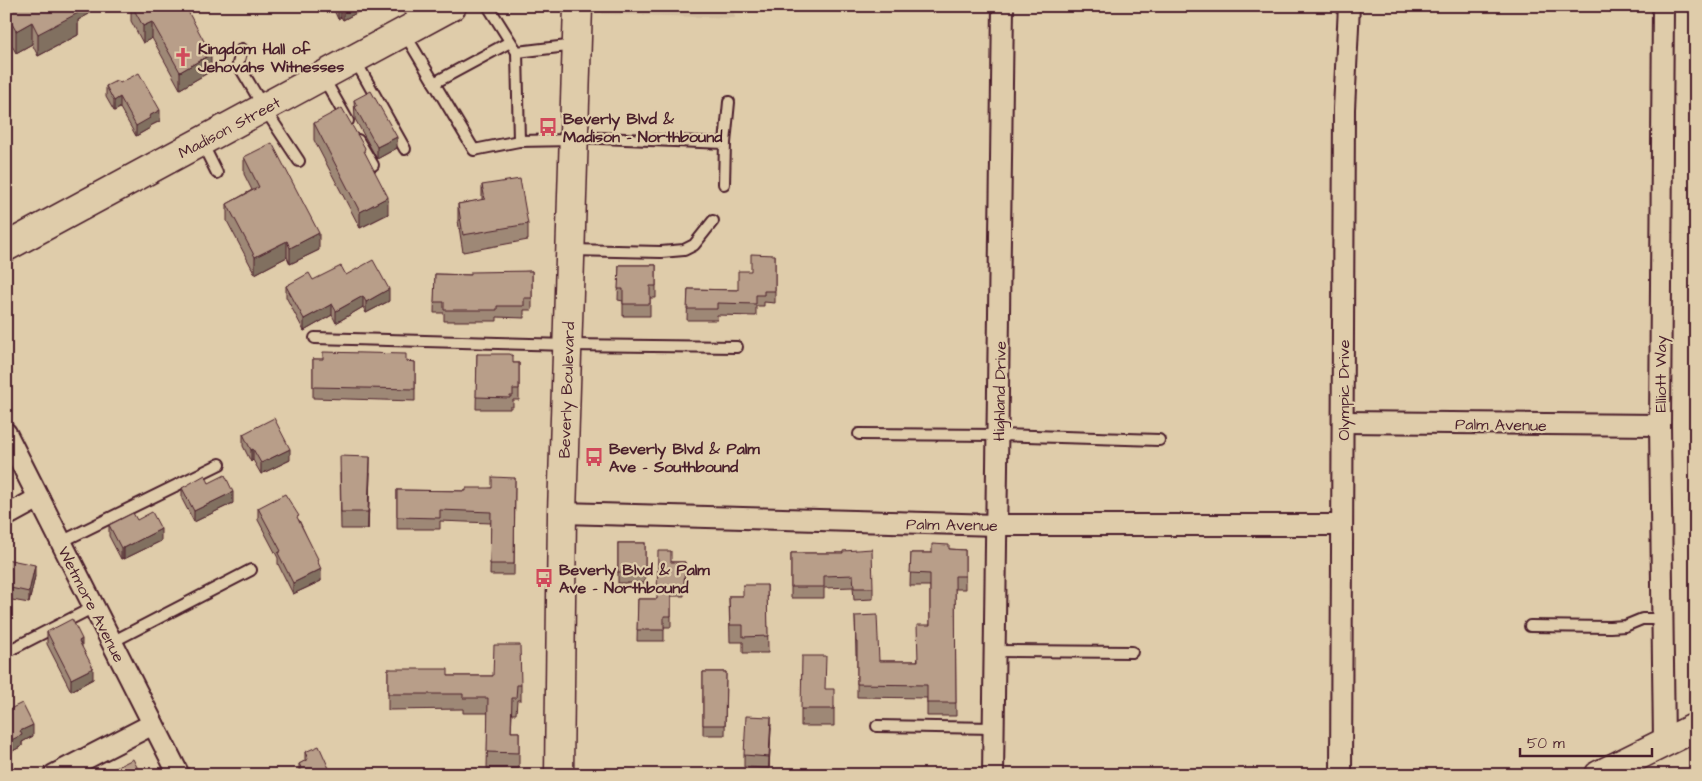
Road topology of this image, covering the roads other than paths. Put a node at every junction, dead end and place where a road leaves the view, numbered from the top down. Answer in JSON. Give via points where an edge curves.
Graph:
{"nodes":[{"id":1,"x":452,"y":6,"type":"edge"},
{"id":2,"x":488,"y":6,"type":"edge"},
{"id":3,"x":578,"y":6,"type":"edge"},
{"id":4,"x":1003,"y":6,"type":"edge"},
{"id":5,"x":1350,"y":6,"type":"edge"},
{"id":6,"x":1663,"y":6,"type":"edge"},
{"id":7,"x":413,"y":20,"type":"edge"},
{"id":8,"x":510,"y":42,"type":"junction"},
{"id":9,"x":577,"y":45,"type":"junction"},
{"id":10,"x":242,"y":49,"type":"dead end"},
{"id":11,"x":516,"y":52,"type":"junction"},
{"id":12,"x":354,"y":59,"type":"junction"},
{"id":13,"x":323,"y":76,"type":"junction"},
{"id":14,"x":434,"y":83,"type":"junction"},
{"id":15,"x":729,"y":102,"type":"dead end"},
{"id":16,"x":264,"y":108,"type":"junction"},
{"id":17,"x":574,"y":138,"type":"junction"},
{"id":18,"x":202,"y":142,"type":"junction"},
{"id":19,"x":519,"y":142,"type":"junction"},
{"id":20,"x":725,"y":143,"type":"junction"},
{"id":21,"x":405,"y":149,"type":"dead end"},
{"id":22,"x":299,"y":161,"type":"dead end"},
{"id":23,"x":372,"y":165,"type":"edge"},
{"id":24,"x":217,"y":173,"type":"dead end"},
{"id":25,"x":724,"y":184,"type":"dead end"},
{"id":26,"x":713,"y":221,"type":"dead end"},
{"id":27,"x":6,"y":247,"type":"edge"},
{"id":28,"x":570,"y":250,"type":"junction"},
{"id":29,"x":315,"y":338,"type":"dead end"},
{"id":30,"x":568,"y":345,"type":"junction"},
{"id":31,"x":737,"y":347,"type":"dead end"},
{"id":32,"x":1343,"y":422,"type":"junction"},
{"id":33,"x":1660,"y":425,"type":"junction"},
{"id":34,"x":6,"y":432,"type":"edge"},
{"id":35,"x":859,"y":434,"type":"dead end"},
{"id":36,"x":998,"y":435,"type":"junction"},
{"id":37,"x":1159,"y":440,"type":"dead end"},
{"id":38,"x":220,"y":464,"type":"dead end"},
{"id":39,"x":39,"y":498,"type":"junction"},
{"id":40,"x":562,"y":513,"type":"junction"},
{"id":41,"x":6,"y":516,"type":"edge"},
{"id":42,"x":997,"y":525,"type":"junction"},
{"id":43,"x":1341,"y":525,"type":"junction"},
{"id":44,"x":62,"y":542,"type":"junction"},
{"id":45,"x":251,"y":570,"type":"dead end"},
{"id":46,"x":94,"y":608,"type":"junction"},
{"id":47,"x":1662,"y":619,"type":"junction"},
{"id":48,"x":1530,"y":626,"type":"dead end"},
{"id":49,"x":112,"y":642,"type":"junction"},
{"id":50,"x":995,"y":651,"type":"junction"},
{"id":51,"x":6,"y":652,"type":"edge"},
{"id":52,"x":1132,"y":652,"type":"dead end"},
{"id":53,"x":153,"y":724,"type":"junction"},
{"id":54,"x":877,"y":726,"type":"dead end"},
{"id":55,"x":1696,"y":727,"type":"edge"},
{"id":56,"x":994,"y":728,"type":"junction"},
{"id":57,"x":1664,"y":742,"type":"junction"},
{"id":58,"x":54,"y":775,"type":"edge"},
{"id":59,"x":179,"y":775,"type":"edge"},
{"id":60,"x":559,"y":775,"type":"edge"},
{"id":61,"x":993,"y":775,"type":"edge"},
{"id":62,"x":1341,"y":775,"type":"edge"},
{"id":63,"x":1599,"y":775,"type":"edge"}],
"edges":[{"from":1,"to":7,"type":"main road","name":"Madison Street"},
{"from":2,"to":8,"type":"lane"},
{"from":3,"to":9,"type":"main road","name":"Beverly Boulevard"},
{"from":4,"to":36,"type":"street","name":"Highland Drive"},
{"from":5,"to":32,"type":"street","name":"Olympic Drive","via":[[1344,109]]},
{"from":6,"to":33,"type":"street","name":"Elliott Way"},
{"from":7,"to":12,"type":"main road","name":"Madison Street"},
{"from":7,"to":14,"type":"lane"},
{"from":8,"to":11,"type":"lane"},
{"from":8,"to":14,"type":"lane"},
{"from":9,"to":11,"type":"lane"},
{"from":9,"to":17,"type":"main road","name":"Beverly Boulevard"},
{"from":10,"to":16,"type":"lane","via":[[238,64]]},
{"from":11,"to":19,"type":"lane"},
{"from":12,"to":13,"type":"main road","name":"Madison Street"},
{"from":12,"to":21,"type":"lane"},
{"from":13,"to":16,"type":"main road","name":"Madison Street"},
{"from":13,"to":23,"type":"lane"},
{"from":14,"to":19,"type":"lane","via":[[474,150]]},
{"from":15,"to":20,"type":"lane"},
{"from":16,"to":18,"type":"main road","name":"Madison Street"},
{"from":16,"to":22,"type":"lane"},
{"from":17,"to":19,"type":"lane"},
{"from":17,"to":20,"type":"lane"},
{"from":17,"to":28,"type":"main road","name":"Beverly Boulevard"},
{"from":18,"to":24,"type":"lane"},
{"from":18,"to":27,"type":"main road","name":"Madison Street"},
{"from":20,"to":25,"type":"lane"},
{"from":26,"to":28,"type":"lane","via":[[698,240],[684,250]]},
{"from":28,"to":30,"type":"main road","name":"Beverly Boulevard"},
{"from":29,"to":30,"type":"lane"},
{"from":30,"to":31,"type":"lane"},
{"from":30,"to":40,"type":"main road","name":"Beverly Boulevard"},
{"from":32,"to":33,"type":"street","name":"Palm Avenue"},
{"from":32,"to":43,"type":"street","name":"Olympic Drive"},
{"from":33,"to":47,"type":"street","name":"Elliott Way"},
{"from":34,"to":39,"type":"street","name":"Wetmore Avenue"},
{"from":35,"to":36,"type":"lane"},
{"from":36,"to":37,"type":"lane"},
{"from":36,"to":42,"type":"street","name":"Highland Drive"},
{"from":38,"to":44,"type":"lane"},
{"from":39,"to":41,"type":"street"},
{"from":39,"to":44,"type":"street","name":"Wetmore Avenue"},
{"from":40,"to":42,"type":"street","name":"Palm Avenue"},
{"from":40,"to":60,"type":"main road","name":"Beverly Boulevard"},
{"from":42,"to":43,"type":"street","name":"Palm Avenue"},
{"from":42,"to":50,"type":"street","name":"Highland Drive"},
{"from":43,"to":62,"type":"street","name":"Olympic Drive"},
{"from":44,"to":46,"type":"street","name":"Wetmore Avenue"},
{"from":45,"to":49,"type":"lane"},
{"from":46,"to":49,"type":"street","name":"Wetmore Avenue"},
{"from":46,"to":51,"type":"lane"},
{"from":47,"to":48,"type":"lane","via":[[1642,619],[1626,626],[1610,627]]},
{"from":47,"to":57,"type":"street","name":"Elliott Way"},
{"from":49,"to":53,"type":"street","name":"Wetmore Avenue"},
{"from":50,"to":52,"type":"lane"},
{"from":50,"to":56,"type":"street","name":"Highland Drive"},
{"from":53,"to":58,"type":"street"},
{"from":53,"to":59,"type":"street","name":"Wetmore Avenue"},
{"from":54,"to":56,"type":"lane"},
{"from":55,"to":57,"type":"main road"},
{"from":56,"to":61,"type":"street","name":"Highland Drive"},
{"from":57,"to":63,"type":"main road"}]}
